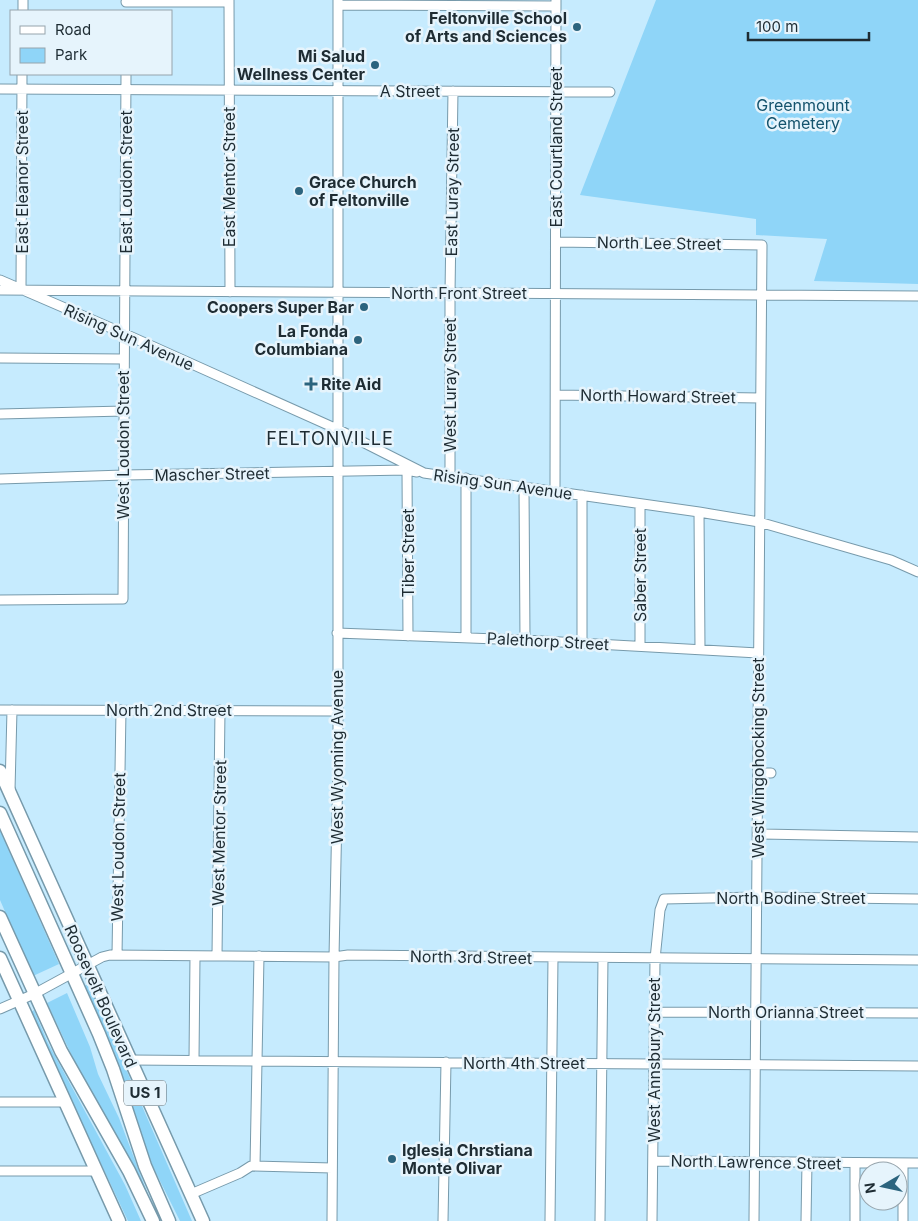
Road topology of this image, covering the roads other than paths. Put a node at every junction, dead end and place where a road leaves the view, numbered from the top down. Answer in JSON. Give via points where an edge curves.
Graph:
{"nodes":[{"id":1,"x":229,"y":1,"type":"edge"},
{"id":2,"x":338,"y":3,"type":"edge"},
{"id":3,"x":556,"y":3,"type":"edge"},
{"id":4,"x":126,"y":4,"type":"edge"},
{"id":5,"x":22,"y":75,"type":"edge"},
{"id":6,"x":126,"y":75,"type":"edge"},
{"id":7,"x":0,"y":89,"type":"edge"},
{"id":8,"x":22,"y":89,"type":"junction"},
{"id":9,"x":229,"y":89,"type":"junction"},
{"id":10,"x":126,"y":90,"type":"junction"},
{"id":11,"x":338,"y":91,"type":"junction"},
{"id":12,"x":453,"y":91,"type":"junction"},
{"id":13,"x":556,"y":91,"type":"junction"},
{"id":14,"x":610,"y":92,"type":"dead end"},
{"id":15,"x":556,"y":242,"type":"junction"},
{"id":16,"x":762,"y":245,"type":"joint"},
{"id":17,"x":0,"y":280,"type":"edge"},
{"id":18,"x":0,"y":290,"type":"edge"},
{"id":19,"x":21,"y":290,"type":"junction"},
{"id":20,"x":125,"y":291,"type":"junction"},
{"id":21,"x":230,"y":292,"type":"junction"},
{"id":22,"x":337,"y":293,"type":"junction"},
{"id":23,"x":450,"y":293,"type":"junction"},
{"id":24,"x":556,"y":294,"type":"junction"},
{"id":25,"x":761,"y":295,"type":"junction"},
{"id":26,"x":918,"y":296,"type":"edge"},
{"id":27,"x":125,"y":334,"type":"junction"},
{"id":28,"x":0,"y":358,"type":"edge"},
{"id":29,"x":124,"y":359,"type":"junction"},
{"id":30,"x":556,"y":395,"type":"junction"},
{"id":31,"x":760,"y":398,"type":"junction"},
{"id":32,"x":124,"y":411,"type":"junction"},
{"id":33,"x":0,"y":414,"type":"edge"},
{"id":34,"x":338,"y":429,"type":"junction"},
{"id":35,"x":407,"y":470,"type":"junction"},
{"id":36,"x":338,"y":472,"type":"junction"},
{"id":37,"x":424,"y":473,"type":"junction"},
{"id":38,"x":124,"y":475,"type":"junction"},
{"id":39,"x":450,"y":476,"type":"junction"},
{"id":40,"x":466,"y":478,"type":"junction"},
{"id":41,"x":0,"y":479,"type":"edge"},
{"id":42,"x":524,"y":487,"type":"junction"},
{"id":43,"x":555,"y":491,"type":"junction"},
{"id":44,"x":582,"y":495,"type":"junction"},
{"id":45,"x":640,"y":504,"type":"junction"},
{"id":46,"x":699,"y":512,"type":"junction"},
{"id":47,"x":759,"y":522,"type":"junction"},
{"id":48,"x":918,"y":572,"type":"edge"},
{"id":49,"x":0,"y":600,"type":"edge"},
{"id":50,"x":338,"y":633,"type":"junction"},
{"id":51,"x":408,"y":636,"type":"junction"},
{"id":52,"x":466,"y":637,"type":"junction"},
{"id":53,"x":525,"y":640,"type":"junction"},
{"id":54,"x":582,"y":643,"type":"junction"},
{"id":55,"x":640,"y":646,"type":"junction"},
{"id":56,"x":700,"y":649,"type":"junction"},
{"id":57,"x":758,"y":653,"type":"junction"},
{"id":58,"x":0,"y":710,"type":"edge"},
{"id":59,"x":12,"y":710,"type":"junction"},
{"id":60,"x":120,"y":710,"type":"junction"},
{"id":61,"x":220,"y":710,"type":"junction"},
{"id":62,"x":337,"y":710,"type":"junction"},
{"id":63,"x":0,"y":771,"type":"edge"},
{"id":64,"x":758,"y":773,"type":"junction"},
{"id":65,"x":771,"y":773,"type":"dead end"},
{"id":66,"x":0,"y":782,"type":"edge"},
{"id":67,"x":10,"y":793,"type":"junction"},
{"id":68,"x":0,"y":812,"type":"edge"},
{"id":69,"x":757,"y":834,"type":"junction"},
{"id":70,"x":918,"y":837,"type":"edge"},
{"id":71,"x":757,"y":897,"type":"junction"},
{"id":72,"x":918,"y":899,"type":"edge"},
{"id":73,"x":664,"y":900,"type":"joint"},
{"id":74,"x":0,"y":917,"type":"edge"},
{"id":75,"x":117,"y":955,"type":"junction"},
{"id":76,"x":195,"y":956,"type":"junction"},
{"id":77,"x":217,"y":956,"type":"junction"},
{"id":78,"x":259,"y":956,"type":"junction"},
{"id":79,"x":334,"y":957,"type":"junction"},
{"id":80,"x":0,"y":958,"type":"edge"},
{"id":81,"x":553,"y":958,"type":"junction"},
{"id":82,"x":602,"y":958,"type":"junction"},
{"id":83,"x":655,"y":958,"type":"junction"},
{"id":84,"x":756,"y":959,"type":"junction"},
{"id":85,"x":918,"y":960,"type":"edge"},
{"id":86,"x":87,"y":965,"type":"junction"},
{"id":87,"x":72,"y":974,"type":"junction"},
{"id":88,"x":34,"y":994,"type":"junction"},
{"id":89,"x":19,"y":1000,"type":"junction"},
{"id":90,"x":0,"y":1009,"type":"edge"},
{"id":91,"x":756,"y":1011,"type":"junction"},
{"id":92,"x":654,"y":1012,"type":"junction"},
{"id":93,"x":918,"y":1013,"type":"edge"},
{"id":94,"x":130,"y":1060,"type":"junction"},
{"id":95,"x":194,"y":1060,"type":"junction"},
{"id":96,"x":257,"y":1060,"type":"junction"},
{"id":97,"x":333,"y":1061,"type":"junction"},
{"id":98,"x":446,"y":1062,"type":"junction"},
{"id":99,"x":552,"y":1063,"type":"junction"},
{"id":100,"x":601,"y":1063,"type":"junction"},
{"id":101,"x":653,"y":1064,"type":"junction"},
{"id":102,"x":755,"y":1064,"type":"junction"},
{"id":103,"x":918,"y":1066,"type":"edge"},
{"id":104,"x":0,"y":1102,"type":"edge"},
{"id":105,"x":65,"y":1102,"type":"junction"},
{"id":106,"x":653,"y":1161,"type":"junction"},
{"id":107,"x":754,"y":1161,"type":"junction"},
{"id":108,"x":807,"y":1162,"type":"junction"},
{"id":109,"x":855,"y":1163,"type":"joint"},
{"id":110,"x":255,"y":1166,"type":"junction"},
{"id":111,"x":332,"y":1168,"type":"junction"},
{"id":112,"x":0,"y":1171,"type":"edge"},
{"id":113,"x":96,"y":1171,"type":"junction"},
{"id":114,"x":191,"y":1194,"type":"junction"},
{"id":115,"x":119,"y":1221,"type":"edge"},
{"id":116,"x":153,"y":1221,"type":"edge"},
{"id":117,"x":169,"y":1221,"type":"edge"},
{"id":118,"x":203,"y":1221,"type":"edge"},
{"id":119,"x":332,"y":1221,"type":"edge"},
{"id":120,"x":443,"y":1221,"type":"edge"},
{"id":121,"x":550,"y":1221,"type":"edge"},
{"id":122,"x":600,"y":1221,"type":"edge"},
{"id":123,"x":652,"y":1221,"type":"edge"},
{"id":124,"x":754,"y":1221,"type":"edge"},
{"id":125,"x":806,"y":1221,"type":"edge"},
{"id":126,"x":854,"y":1221,"type":"edge"}],
"edges":[{"from":1,"to":4,"type":"street"},
{"from":1,"to":9,"type":"street","name":"East Mentor Street"},
{"from":2,"to":3,"type":"street"},
{"from":2,"to":11,"type":"street","name":"West Wyoming Avenue"},
{"from":3,"to":13,"type":"street","name":"East Courtland Street"},
{"from":5,"to":8,"type":"street","name":"East Eleanor Street"},
{"from":6,"to":10,"type":"street","name":"East Loudon Street"},
{"from":7,"to":8,"type":"street","name":"A Street"},
{"from":8,"to":10,"type":"street","name":"A Street"},
{"from":8,"to":19,"type":"street","name":"East Eleanor Street"},
{"from":9,"to":10,"type":"street","name":"A Street"},
{"from":9,"to":11,"type":"street","name":"A Street"},
{"from":9,"to":21,"type":"street","name":"East Mentor Street"},
{"from":10,"to":20,"type":"street","name":"East Loudon Street"},
{"from":11,"to":12,"type":"street","name":"A Street"},
{"from":11,"to":22,"type":"street","name":"West Wyoming Avenue"},
{"from":12,"to":13,"type":"street","name":"A Street"},
{"from":12,"to":23,"type":"street","name":"East Luray Street"},
{"from":13,"to":14,"type":"street","name":"A Street"},
{"from":13,"to":15,"type":"street","name":"East Courtland Street"},
{"from":15,"to":16,"type":"street","name":"North Lee Street"},
{"from":15,"to":24,"type":"street","name":"East Courtland Street"},
{"from":16,"to":25,"type":"street","name":"West Wingohocking Street"},
{"from":17,"to":19,"type":"street","name":"Rising Sun Avenue"},
{"from":18,"to":19,"type":"street","name":"North Front Street"},
{"from":19,"to":20,"type":"street","name":"North Front Street"},
{"from":19,"to":27,"type":"street","name":"Rising Sun Avenue"},
{"from":20,"to":21,"type":"street","name":"North Front Street"},
{"from":20,"to":27,"type":"street","name":"West Loudon Street"},
{"from":21,"to":22,"type":"street","name":"North Front Street"},
{"from":22,"to":23,"type":"street","name":"North Front Street"},
{"from":22,"to":34,"type":"street","name":"West Wyoming Avenue"},
{"from":23,"to":24,"type":"street","name":"North Front Street"},
{"from":23,"to":39,"type":"street","name":"West Luray Street"},
{"from":24,"to":25,"type":"street","name":"North Front Street"},
{"from":24,"to":30,"type":"street","name":"East Courtland Street"},
{"from":25,"to":26,"type":"street","name":"North Front Street"},
{"from":25,"to":31,"type":"street","name":"West Wingohocking Street"},
{"from":27,"to":29,"type":"street","name":"West Loudon Street"},
{"from":27,"to":34,"type":"street","name":"Rising Sun Avenue"},
{"from":28,"to":29,"type":"street"},
{"from":29,"to":32,"type":"street","name":"West Loudon Street"},
{"from":30,"to":31,"type":"street","name":"North Howard Street"},
{"from":30,"to":43,"type":"street","name":"East Courtland Street"},
{"from":31,"to":47,"type":"street","name":"West Wingohocking Street"},
{"from":32,"to":33,"type":"street"},
{"from":32,"to":38,"type":"street","name":"West Loudon Street"},
{"from":34,"to":36,"type":"street","name":"West Wyoming Avenue"},
{"from":34,"to":37,"type":"street","name":"Rising Sun Avenue"},
{"from":35,"to":36,"type":"street","name":"Mascher Street"},
{"from":35,"to":37,"type":"street","name":"Mascher Street"},
{"from":35,"to":51,"type":"street","name":"Tiber Street"},
{"from":36,"to":38,"type":"street","name":"Mascher Street"},
{"from":36,"to":50,"type":"street","name":"West Wyoming Avenue"},
{"from":37,"to":39,"type":"street","name":"Rising Sun Avenue"},
{"from":38,"to":41,"type":"street","name":"Mascher Street"},
{"from":38,"to":49,"type":"street","name":"West Loudon Street","via":[[123,599]]},
{"from":39,"to":40,"type":"street","name":"Rising Sun Avenue"},
{"from":40,"to":42,"type":"street","name":"Rising Sun Avenue"},
{"from":40,"to":52,"type":"street"},
{"from":42,"to":43,"type":"street","name":"Rising Sun Avenue"},
{"from":42,"to":53,"type":"street"},
{"from":43,"to":44,"type":"street","name":"Rising Sun Avenue"},
{"from":44,"to":45,"type":"street","name":"Rising Sun Avenue"},
{"from":44,"to":54,"type":"street"},
{"from":45,"to":46,"type":"street","name":"Rising Sun Avenue"},
{"from":45,"to":55,"type":"street","name":"Saber Street"},
{"from":46,"to":47,"type":"street","name":"Rising Sun Avenue"},
{"from":46,"to":56,"type":"street"},
{"from":47,"to":48,"type":"street","name":"Rising Sun Avenue","via":[[891,560]]},
{"from":47,"to":57,"type":"street","name":"West Wingohocking Street"},
{"from":50,"to":51,"type":"street","name":"Palethorp Street"},
{"from":50,"to":62,"type":"street","name":"West Wyoming Avenue"},
{"from":51,"to":52,"type":"street","name":"Palethorp Street"},
{"from":52,"to":53,"type":"street","name":"Palethorp Street"},
{"from":53,"to":54,"type":"street","name":"Palethorp Street"},
{"from":54,"to":55,"type":"street","name":"Palethorp Street"},
{"from":55,"to":56,"type":"street","name":"Palethorp Street"},
{"from":56,"to":57,"type":"street","name":"Palethorp Street"},
{"from":57,"to":64,"type":"street","name":"West Wingohocking Street"},
{"from":58,"to":59,"type":"street","name":"North 2nd Street"},
{"from":59,"to":60,"type":"street","name":"North 2nd Street"},
{"from":59,"to":67,"type":"street"},
{"from":60,"to":61,"type":"street","name":"North 2nd Street"},
{"from":60,"to":75,"type":"street","name":"West Loudon Street"},
{"from":61,"to":62,"type":"street","name":"North 2nd Street"},
{"from":61,"to":77,"type":"street","name":"West Mentor Street"},
{"from":62,"to":79,"type":"street","name":"West Wyoming Avenue"},
{"from":63,"to":67,"type":"highway","name":"Roosevelt Boulevard","number":"US 1"},
{"from":64,"to":65,"type":"street"},
{"from":64,"to":69,"type":"street","name":"West Wingohocking Street"},
{"from":66,"to":67,"type":"highway"},
{"from":67,"to":86,"type":"highway","name":"Roosevelt Boulevard","number":"US 1"},
{"from":68,"to":87,"type":"highway","name":"Roosevelt Boulevard","number":"US 1"},
{"from":69,"to":70,"type":"street"},
{"from":69,"to":71,"type":"street","name":"West Wingohocking Street"},
{"from":71,"to":72,"type":"street","name":"North Bodine Street"},
{"from":71,"to":73,"type":"street","name":"North Bodine Street"},
{"from":71,"to":84,"type":"street","name":"West Wingohocking Street"},
{"from":73,"to":83,"type":"street","name":"West Annsbury Street"},
{"from":74,"to":88,"type":"highway"},
{"from":75,"to":76,"type":"street","name":"North 3rd Street"},
{"from":75,"to":86,"type":"street","name":"North 3rd Street","via":[[102,957]]},
{"from":76,"to":77,"type":"street","name":"North 3rd Street"},
{"from":76,"to":95,"type":"street"},
{"from":77,"to":78,"type":"street","name":"North 3rd Street"},
{"from":78,"to":79,"type":"street","name":"North 3rd Street"},
{"from":78,"to":96,"type":"street"},
{"from":79,"to":81,"type":"street","name":"North 3rd Street"},
{"from":79,"to":97,"type":"street","name":"West Wyoming Avenue"},
{"from":80,"to":89,"type":"highway"},
{"from":81,"to":82,"type":"street","name":"North 3rd Street"},
{"from":81,"to":99,"type":"street"},
{"from":82,"to":83,"type":"street","name":"North 3rd Street"},
{"from":82,"to":100,"type":"street"},
{"from":83,"to":84,"type":"street","name":"North 3rd Street"},
{"from":83,"to":92,"type":"street","name":"West Annsbury Street"},
{"from":84,"to":85,"type":"street","name":"North 3rd Street"},
{"from":84,"to":91,"type":"street","name":"West Wingohocking Street"},
{"from":86,"to":87,"type":"street","name":"North 3rd Street"},
{"from":86,"to":94,"type":"highway","name":"Roosevelt Boulevard","number":"US 1"},
{"from":87,"to":88,"type":"street","name":"North 3rd Street"},
{"from":87,"to":117,"type":"highway","name":"Roosevelt Boulevard","number":"US 1","via":[[106,1051],[143,1160]]},
{"from":88,"to":89,"type":"street"},
{"from":88,"to":116,"type":"highway","via":[[64,1057],[129,1171]]},
{"from":89,"to":90,"type":"street"},
{"from":89,"to":105,"type":"highway"},
{"from":91,"to":92,"type":"street","name":"North Orianna Street"},
{"from":91,"to":93,"type":"street","name":"North Orianna Street"},
{"from":91,"to":102,"type":"street","name":"West Wingohocking Street"},
{"from":92,"to":101,"type":"street","name":"West Annsbury Street"},
{"from":94,"to":95,"type":"street","name":"North 4th Street"},
{"from":94,"to":114,"type":"highway","name":"Roosevelt Boulevard","number":"US 1"},
{"from":95,"to":96,"type":"street","name":"North 4th Street"},
{"from":96,"to":97,"type":"street","name":"North 4th Street"},
{"from":96,"to":110,"type":"street"},
{"from":97,"to":98,"type":"street","name":"North 4th Street"},
{"from":97,"to":111,"type":"street","name":"West Wyoming Avenue"},
{"from":98,"to":99,"type":"street","name":"North 4th Street"},
{"from":98,"to":120,"type":"street"},
{"from":99,"to":100,"type":"street","name":"North 4th Street"},
{"from":99,"to":121,"type":"street"},
{"from":100,"to":101,"type":"street","name":"North 4th Street"},
{"from":100,"to":122,"type":"street"},
{"from":101,"to":102,"type":"street","name":"North 4th Street"},
{"from":101,"to":106,"type":"street","name":"West Annsbury Street"},
{"from":102,"to":103,"type":"street","name":"North 4th Street"},
{"from":102,"to":107,"type":"street","name":"West Wingohocking Street"},
{"from":104,"to":105,"type":"street"},
{"from":105,"to":113,"type":"highway"},
{"from":106,"to":107,"type":"street","name":"North Lawrence Street"},
{"from":106,"to":123,"type":"street","name":"West Annsbury Street"},
{"from":107,"to":108,"type":"street","name":"North Lawrence Street"},
{"from":107,"to":124,"type":"street","name":"West Wingohocking Street"},
{"from":108,"to":109,"type":"street","name":"North Lawrence Street"},
{"from":108,"to":125,"type":"street"},
{"from":109,"to":126,"type":"street"},
{"from":110,"to":111,"type":"street"},
{"from":110,"to":114,"type":"street"},
{"from":111,"to":119,"type":"street","name":"West Wyoming Avenue"},
{"from":112,"to":113,"type":"street"},
{"from":113,"to":115,"type":"highway"},
{"from":114,"to":118,"type":"highway","name":"Roosevelt Boulevard","number":"US 1"}]}
